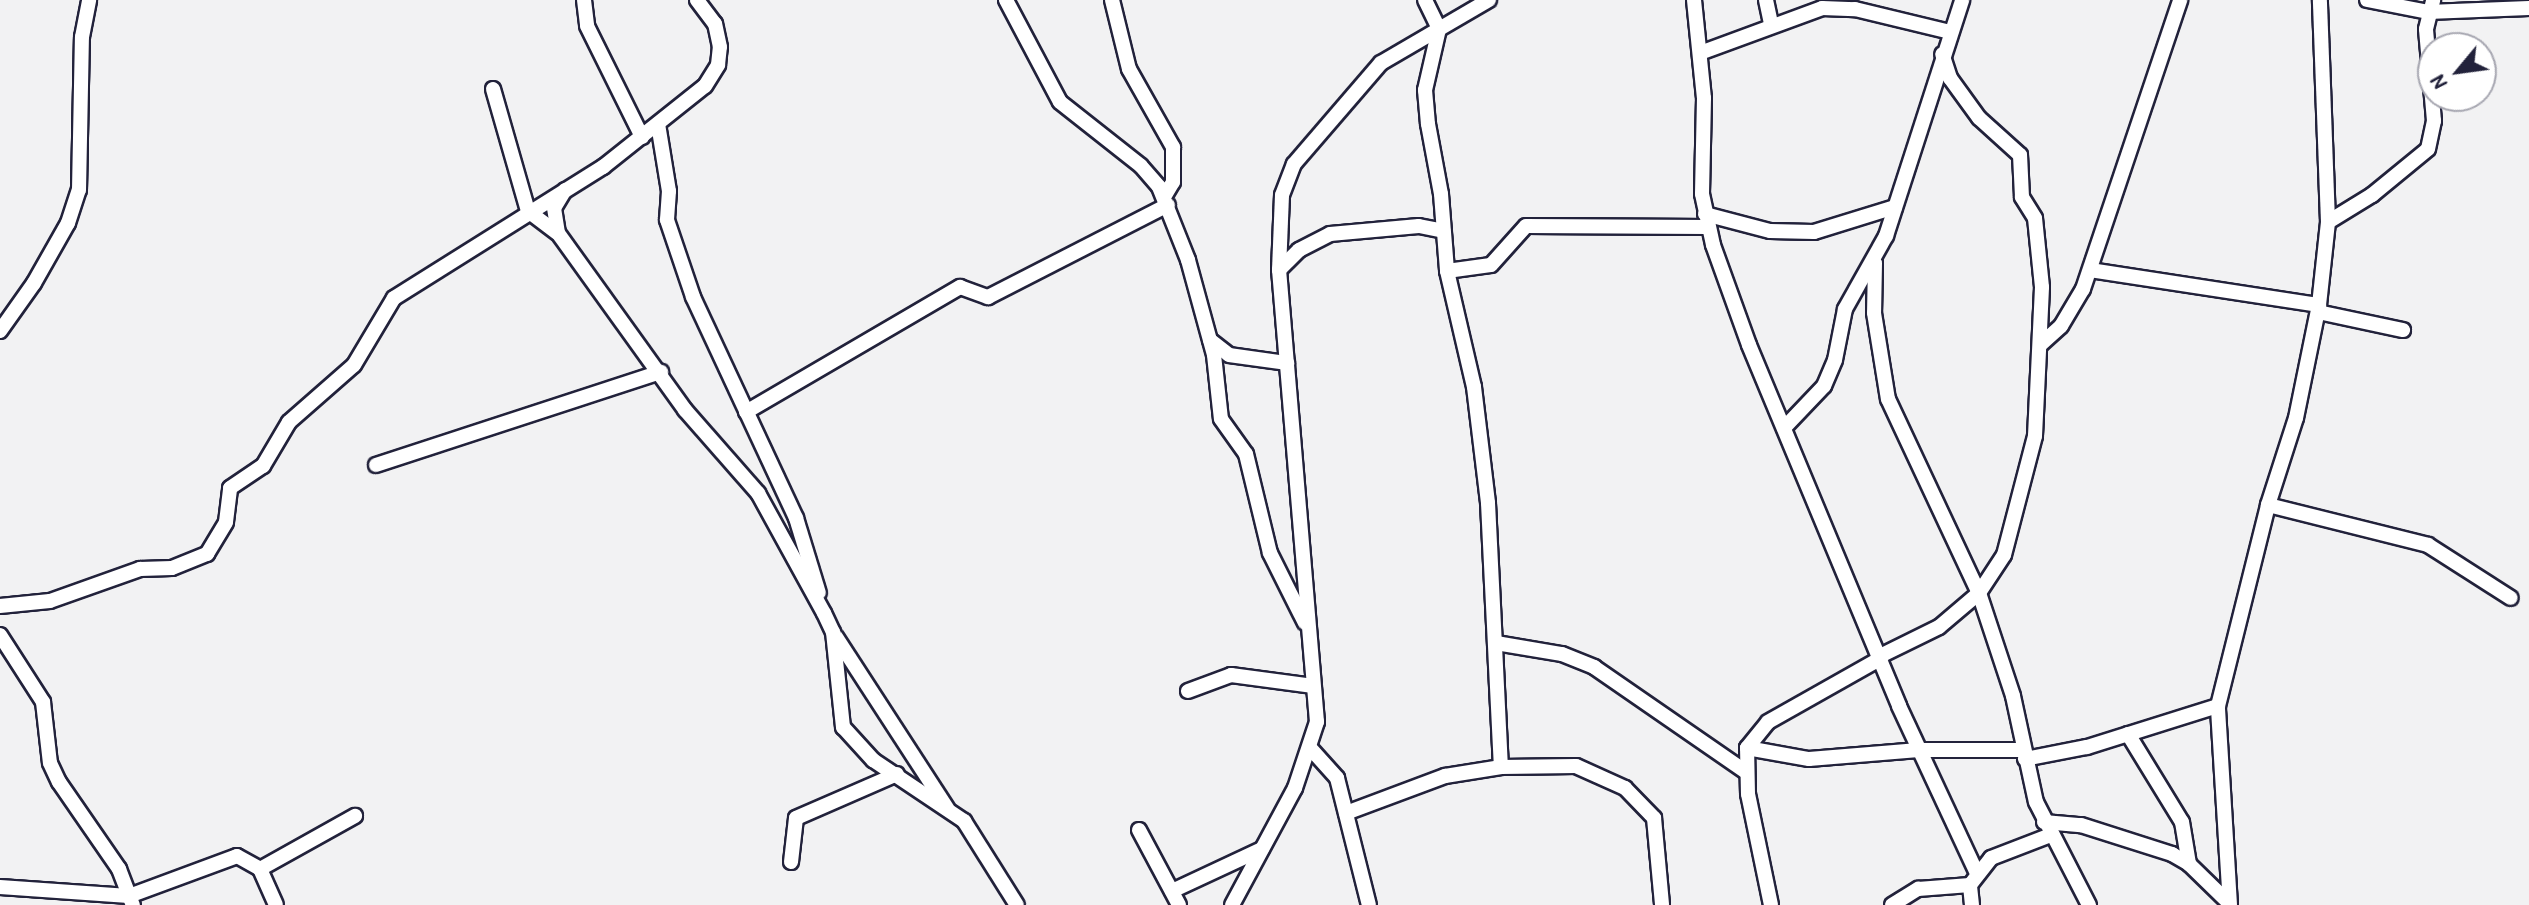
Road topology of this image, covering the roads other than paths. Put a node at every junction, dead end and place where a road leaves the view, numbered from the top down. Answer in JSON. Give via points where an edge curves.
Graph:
{"nodes":[{"id":1,"x":89,"y":0,"type":"edge"},
{"id":2,"x":584,"y":0,"type":"edge"},
{"id":3,"x":697,"y":0,"type":"edge"},
{"id":4,"x":1006,"y":0,"type":"edge"},
{"id":5,"x":1112,"y":0,"type":"edge"},
{"id":6,"x":1425,"y":0,"type":"edge"},
{"id":7,"x":1489,"y":0,"type":"edge"},
{"id":8,"x":1694,"y":0,"type":"edge"},
{"id":9,"x":1766,"y":0,"type":"edge"},
{"id":10,"x":1962,"y":0,"type":"edge"},
{"id":11,"x":2180,"y":0,"type":"edge"},
{"id":12,"x":2320,"y":0,"type":"edge"},
{"id":13,"x":2367,"y":0,"type":"edge"},
{"id":14,"x":2430,"y":6,"type":"edge"},
{"id":15,"x":2529,"y":8,"type":"edge"},
{"id":16,"x":1771,"y":23,"type":"junction"},
{"id":17,"x":1439,"y":29,"type":"junction"},
{"id":18,"x":1950,"y":32,"type":"junction"},
{"id":19,"x":1700,"y":53,"type":"junction"},
{"id":20,"x":1942,"y":54,"type":"junction"},
{"id":21,"x":493,"y":89,"type":"dead end"},
{"id":22,"x":658,"y":124,"type":"junction"},
{"id":23,"x":642,"y":137,"type":"junction"},
{"id":24,"x":565,"y":190,"type":"junction"},
{"id":25,"x":1166,"y":201,"type":"junction"},
{"id":26,"x":1895,"y":207,"type":"junction"},
{"id":27,"x":528,"y":211,"type":"junction"},
{"id":28,"x":1707,"y":221,"type":"junction"},
{"id":29,"x":2328,"y":222,"type":"junction"},
{"id":30,"x":1444,"y":231,"type":"junction"},
{"id":31,"x":558,"y":233,"type":"junction"},
{"id":32,"x":1875,"y":263,"type":"junction"},
{"id":33,"x":1279,"y":270,"type":"junction"},
{"id":34,"x":2090,"y":270,"type":"junction"},
{"id":35,"x":1447,"y":271,"type":"junction"},
{"id":36,"x":2318,"y":308,"type":"junction"},
{"id":37,"x":2403,"y":330,"type":"dead end"},
{"id":38,"x":0,"y":331,"type":"edge"},
{"id":39,"x":1209,"y":340,"type":"junction"},
{"id":40,"x":2040,"y":345,"type":"junction"},
{"id":41,"x":1287,"y":363,"type":"junction"},
{"id":42,"x":661,"y":372,"type":"junction"},
{"id":43,"x":746,"y":412,"type":"junction"},
{"id":44,"x":1784,"y":428,"type":"junction"},
{"id":45,"x":376,"y":465,"type":"dead end"},
{"id":46,"x":2268,"y":505,"type":"junction"},
{"id":47,"x":1979,"y":593,"type":"junction"},
{"id":48,"x":2511,"y":598,"type":"dead end"},
{"id":49,"x":0,"y":606,"type":"edge"},
{"id":50,"x":824,"y":613,"type":"junction"},
{"id":51,"x":1308,"y":631,"type":"junction"},
{"id":52,"x":833,"y":632,"type":"junction"},
{"id":53,"x":0,"y":635,"type":"edge"},
{"id":54,"x":1496,"y":643,"type":"junction"},
{"id":55,"x":1881,"y":657,"type":"junction"},
{"id":56,"x":1313,"y":686,"type":"junction"},
{"id":57,"x":1188,"y":691,"type":"dead end"},
{"id":58,"x":2218,"y":706,"type":"junction"},
{"id":59,"x":2128,"y":734,"type":"junction"},
{"id":60,"x":1747,"y":748,"type":"junction"},
{"id":61,"x":1311,"y":749,"type":"junction"},
{"id":62,"x":1919,"y":750,"type":"junction"},
{"id":63,"x":2024,"y":754,"type":"junction"},
{"id":64,"x":1501,"y":767,"type":"junction"},
{"id":65,"x":1745,"y":771,"type":"junction"},
{"id":66,"x":897,"y":774,"type":"junction"},
{"id":67,"x":947,"y":808,"type":"junction"},
{"id":68,"x":1346,"y":813,"type":"junction"},
{"id":69,"x":355,"y":816,"type":"dead end"},
{"id":70,"x":2048,"y":829,"type":"junction"},
{"id":71,"x":1139,"y":830,"type":"dead end"},
{"id":72,"x":1262,"y":849,"type":"junction"},
{"id":73,"x":791,"y":862,"type":"dead end"},
{"id":74,"x":2189,"y":864,"type":"junction"},
{"id":75,"x":260,"y":869,"type":"junction"},
{"id":76,"x":1973,"y":878,"type":"junction"},
{"id":77,"x":0,"y":887,"type":"edge"},
{"id":78,"x":1172,"y":891,"type":"junction"},
{"id":79,"x":61,"y":899,"type":"edge"},
{"id":80,"x":131,"y":900,"type":"edge"},
{"id":81,"x":2229,"y":904,"type":"edge"},
{"id":82,"x":276,"y":905,"type":"edge"},
{"id":83,"x":1017,"y":905,"type":"edge"},
{"id":84,"x":1179,"y":905,"type":"edge"},
{"id":85,"x":1232,"y":905,"type":"edge"},
{"id":86,"x":1369,"y":905,"type":"edge"},
{"id":87,"x":1662,"y":905,"type":"edge"},
{"id":88,"x":1771,"y":905,"type":"edge"},
{"id":89,"x":1892,"y":905,"type":"edge"},
{"id":90,"x":1972,"y":905,"type":"edge"},
{"id":91,"x":2089,"y":905,"type":"edge"}],
"edges":[{"from":1,"to":38,"type":"street","via":[[82,37],[79,190],[55,247]]},
{"from":2,"to":23,"type":"street","via":[[587,26]]},
{"from":3,"to":22,"type":"street","via":[[715,24],[718,65],[705,86]]},
{"from":4,"to":25,"type":"street","via":[[1060,102],[1141,166]]},
{"from":5,"to":25,"type":"street","via":[[1129,69],[1173,147],[1176,167]]},
{"from":6,"to":17,"type":"street"},
{"from":7,"to":17,"type":"street"},
{"from":8,"to":19,"type":"street"},
{"from":9,"to":16,"type":"street"},
{"from":10,"to":18,"type":"street"},
{"from":11,"to":34,"type":"street"},
{"from":12,"to":29,"type":"street"},
{"from":13,"to":14,"type":"street"},
{"from":14,"to":15,"type":"street"},
{"from":14,"to":29,"type":"street","via":[[2434,121],[2428,149],[2372,195]]},
{"from":16,"to":18,"type":"street","via":[[1822,8],[1855,9]]},
{"from":16,"to":19,"type":"street"},
{"from":17,"to":30,"type":"street","via":[[1425,90]]},
{"from":17,"to":33,"type":"street","via":[[1381,63],[1294,164],[1282,195]]},
{"from":18,"to":20,"type":"street"},
{"from":19,"to":28,"type":"street"},
{"from":20,"to":26,"type":"street"},
{"from":20,"to":40,"type":"street","via":[[1950,78],[1979,118],[2020,155],[2022,197],[2035,218]]},
{"from":21,"to":27,"type":"street"},
{"from":22,"to":23,"type":"street"},
{"from":22,"to":43,"type":"street","via":[[669,191],[667,220],[693,297]]},
{"from":23,"to":24,"type":"street"},
{"from":24,"to":27,"type":"street"},
{"from":24,"to":31,"type":"street","via":[[554,208]]},
{"from":25,"to":39,"type":"street"},
{"from":25,"to":43,"type":"street","via":[[988,297],[960,287]]},
{"from":26,"to":28,"type":"street","via":[[1814,232]]},
{"from":26,"to":32,"type":"street"},
{"from":27,"to":31,"type":"street"},
{"from":27,"to":49,"type":"street","via":[[394,298],[354,365],[289,422],[263,466],[230,488],[226,522],[207,554],[172,568],[140,569],[50,601]]},
{"from":28,"to":35,"type":"street","via":[[1526,226],[1491,265]]},
{"from":28,"to":44,"type":"street"},
{"from":29,"to":36,"type":"street"},
{"from":30,"to":33,"type":"street","via":[[1419,226],[1330,234],[1299,250]]},
{"from":30,"to":35,"type":"street"},
{"from":31,"to":42,"type":"street"},
{"from":32,"to":44,"type":"street","via":[[1848,302],[1843,335],[1824,386]]},
{"from":32,"to":47,"type":"street","via":[[1874,313],[1888,399]]},
{"from":33,"to":41,"type":"street"},
{"from":34,"to":36,"type":"street"},
{"from":34,"to":40,"type":"street","via":[[2061,326]]},
{"from":35,"to":54,"type":"street","via":[[1474,387]]},
{"from":36,"to":37,"type":"street"},
{"from":36,"to":46,"type":"street","via":[[2296,418]]},
{"from":39,"to":41,"type":"street","via":[[1229,355]]},
{"from":39,"to":51,"type":"street","via":[[1221,419],[1246,454],[1270,553]]},
{"from":40,"to":47,"type":"street","via":[[2035,436],[2019,510],[2004,555]]},
{"from":41,"to":51,"type":"street"},
{"from":42,"to":45,"type":"street"},
{"from":42,"to":50,"type":"street","via":[[709,442],[758,493]]},
{"from":43,"to":50,"type":"street","via":[[796,518]]},
{"from":44,"to":55,"type":"street"},
{"from":46,"to":48,"type":"street","via":[[2428,545]]},
{"from":46,"to":58,"type":"street"},
{"from":47,"to":55,"type":"street","via":[[1939,627]]},
{"from":47,"to":63,"type":"street","via":[[2013,696]]},
{"from":50,"to":52,"type":"street"},
{"from":51,"to":56,"type":"street"},
{"from":52,"to":66,"type":"street","via":[[843,727],[857,747]]},
{"from":52,"to":67,"type":"street"},
{"from":53,"to":80,"type":"street","via":[[43,702],[54,772],[119,869]]},
{"from":54,"to":64,"type":"street"},
{"from":54,"to":65,"type":"street","via":[[1562,654],[1594,667]]},
{"from":55,"to":60,"type":"street","via":[[1768,722]]},
{"from":55,"to":62,"type":"street"},
{"from":56,"to":57,"type":"street","via":[[1231,675]]},
{"from":56,"to":61,"type":"street","via":[[1317,722]]},
{"from":58,"to":59,"type":"street"},
{"from":58,"to":81,"type":"street"},
{"from":59,"to":63,"type":"street"},
{"from":59,"to":74,"type":"street","via":[[2182,822]]},
{"from":60,"to":62,"type":"street","via":[[1809,759]]},
{"from":60,"to":65,"type":"street"},
{"from":61,"to":68,"type":"street","via":[[1337,778]]},
{"from":61,"to":72,"type":"street"},
{"from":62,"to":63,"type":"street"},
{"from":62,"to":76,"type":"street"},
{"from":63,"to":70,"type":"street"},
{"from":64,"to":68,"type":"street","via":[[1445,776]]},
{"from":64,"to":87,"type":"street","via":[[1576,766],[1639,798],[1654,818]]},
{"from":65,"to":88,"type":"street"},
{"from":66,"to":67,"type":"street"},
{"from":66,"to":73,"type":"street","via":[[796,818]]},
{"from":67,"to":83,"type":"street","via":[[973,832]]},
{"from":68,"to":86,"type":"street"},
{"from":69,"to":75,"type":"street"},
{"from":70,"to":74,"type":"street","via":[[2116,834]]},
{"from":70,"to":76,"type":"street","via":[[1991,858]]},
{"from":70,"to":91,"type":"street"},
{"from":71,"to":78,"type":"street"},
{"from":72,"to":78,"type":"street"},
{"from":72,"to":85,"type":"street"},
{"from":74,"to":81,"type":"street"},
{"from":75,"to":80,"type":"street","via":[[246,858],[231,857]]},
{"from":75,"to":82,"type":"street"},
{"from":76,"to":89,"type":"street","via":[[1931,885]]},
{"from":76,"to":90,"type":"street"},
{"from":77,"to":79,"type":"street"},
{"from":78,"to":84,"type":"street"},
{"from":79,"to":80,"type":"street"}]}
